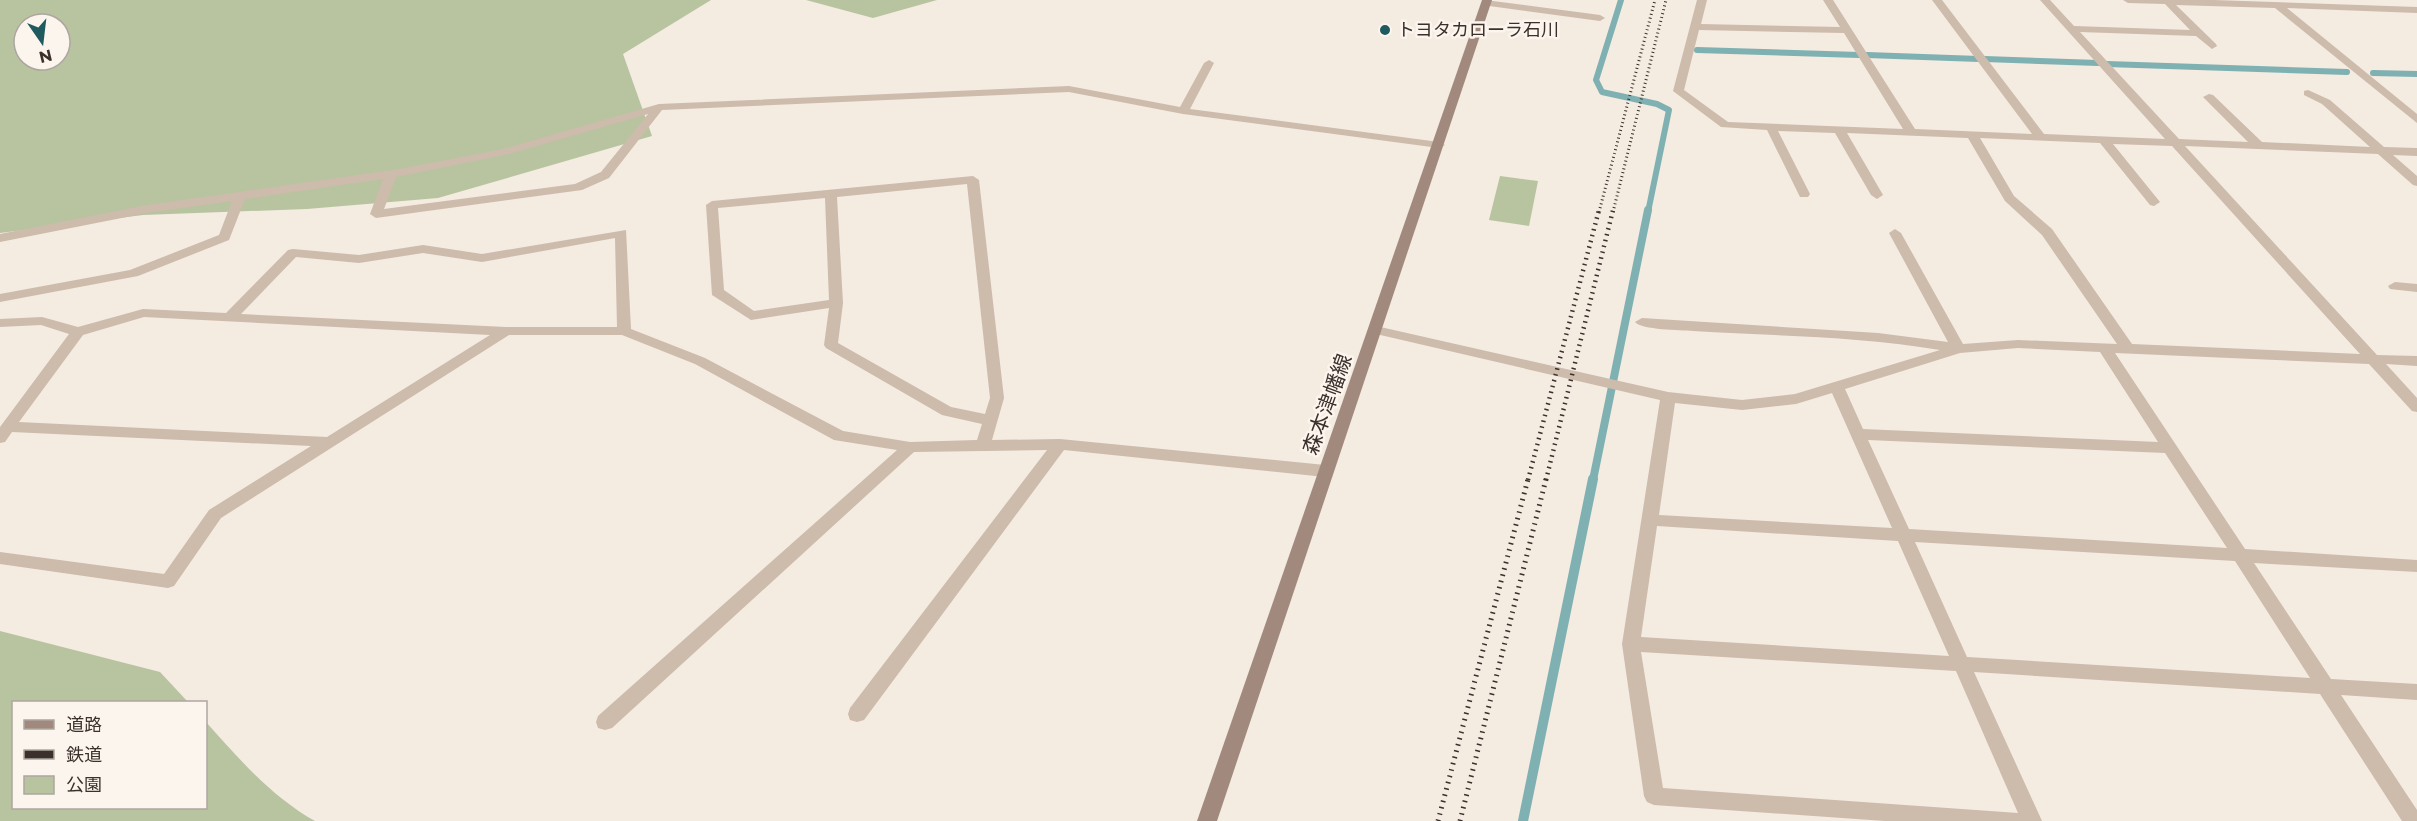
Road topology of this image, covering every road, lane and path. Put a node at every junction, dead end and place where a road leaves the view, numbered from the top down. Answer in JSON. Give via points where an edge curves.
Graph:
{"nodes":[{"id":1,"x":1702,"y":0,"type":"edge"},
{"id":2,"x":1828,"y":0,"type":"edge"},
{"id":3,"x":1937,"y":0,"type":"edge"},
{"id":4,"x":2045,"y":0,"type":"edge"},
{"id":5,"x":2128,"y":0,"type":"edge"},
{"id":6,"x":1486,"y":2,"type":"edge"},
{"id":7,"x":2167,"y":2,"type":"junction"},
{"id":8,"x":2277,"y":5,"type":"junction"},
{"id":9,"x":2417,"y":10,"type":"edge"},
{"id":10,"x":1600,"y":18,"type":"dead end"},
{"id":11,"x":1696,"y":27,"type":"junction"},
{"id":12,"x":2070,"y":29,"type":"junction"},
{"id":13,"x":1847,"y":30,"type":"junction"},
{"id":14,"x":2198,"y":33,"type":"junction"},
{"id":15,"x":2212,"y":46,"type":"dead end"},
{"id":16,"x":1209,"y":63,"type":"dead end"},
{"id":17,"x":2308,"y":93,"type":"dead end"},
{"id":18,"x":2209,"y":96,"type":"dead end"},
{"id":19,"x":659,"y":107,"type":"junction"},
{"id":20,"x":1184,"y":111,"type":"junction"},
{"id":21,"x":2417,"y":120,"type":"edge"},
{"id":22,"x":1771,"y":127,"type":"junction"},
{"id":23,"x":1839,"y":130,"type":"junction"},
{"id":24,"x":1912,"y":133,"type":"junction"},
{"id":25,"x":1972,"y":135,"type":"junction"},
{"id":26,"x":2041,"y":138,"type":"junction"},
{"id":27,"x":2104,"y":140,"type":"junction"},
{"id":28,"x":2176,"y":143,"type":"junction"},
{"id":29,"x":1439,"y":145,"type":"junction"},
{"id":30,"x":2259,"y":146,"type":"junction"},
{"id":31,"x":2382,"y":150,"type":"junction"},
{"id":32,"x":2417,"y":152,"type":"edge"},
{"id":33,"x":391,"y":174,"type":"junction"},
{"id":34,"x":2417,"y":182,"type":"edge"},
{"id":35,"x":831,"y":194,"type":"junction"},
{"id":36,"x":1804,"y":194,"type":"dead end"},
{"id":37,"x":240,"y":195,"type":"junction"},
{"id":38,"x":1878,"y":195,"type":"dead end"},
{"id":39,"x":2154,"y":202,"type":"dead end"},
{"id":40,"x":1895,"y":233,"type":"dead end"},
{"id":41,"x":0,"y":238,"type":"edge"},
{"id":42,"x":2395,"y":286,"type":"dead end"},
{"id":43,"x":2417,"y":288,"type":"edge"},
{"id":44,"x":0,"y":298,"type":"edge"},
{"id":45,"x":836,"y":303,"type":"junction"},
{"id":46,"x":230,"y":317,"type":"junction"},
{"id":47,"x":1642,"y":322,"type":"dead end"},
{"id":48,"x":0,"y":323,"type":"edge"},
{"id":49,"x":624,"y":330,"type":"junction"},
{"id":50,"x":1376,"y":330,"type":"junction"},
{"id":51,"x":507,"y":331,"type":"junction"},
{"id":52,"x":78,"y":332,"type":"junction"},
{"id":53,"x":2104,"y":348,"type":"junction"},
{"id":54,"x":1959,"y":349,"type":"junction"},
{"id":55,"x":2128,"y":349,"type":"junction"},
{"id":56,"x":2374,"y":359,"type":"junction"},
{"id":57,"x":2417,"y":361,"type":"edge"},
{"id":58,"x":1837,"y":387,"type":"junction"},
{"id":59,"x":1668,"y":397,"type":"junction"},
{"id":60,"x":2417,"y":407,"type":"edge"},
{"id":61,"x":989,"y":420,"type":"junction"},
{"id":62,"x":4,"y":432,"type":"edge"},
{"id":63,"x":1858,"y":434,"type":"junction"},
{"id":64,"x":330,"y":442,"type":"junction"},
{"id":65,"x":1060,"y":444,"type":"junction"},
{"id":66,"x":983,"y":446,"type":"junction"},
{"id":67,"x":910,"y":447,"type":"junction"},
{"id":68,"x":2170,"y":448,"type":"junction"},
{"id":69,"x":1325,"y":471,"type":"junction"},
{"id":70,"x":1650,"y":520,"type":"junction"},
{"id":71,"x":1904,"y":536,"type":"junction"},
{"id":72,"x":2240,"y":556,"type":"junction"},
{"id":73,"x":0,"y":558,"type":"edge"},
{"id":74,"x":2417,"y":566,"type":"edge"},
{"id":75,"x":1631,"y":644,"type":"junction"},
{"id":76,"x":1961,"y":664,"type":"junction"},
{"id":77,"x":2323,"y":686,"type":"junction"},
{"id":78,"x":2417,"y":692,"type":"edge"},
{"id":79,"x":857,"y":714,"type":"dead end"},
{"id":80,"x":605,"y":722,"type":"dead end"},
{"id":81,"x":1207,"y":821,"type":"edge"},
{"id":82,"x":2015,"y":821,"type":"edge"},
{"id":83,"x":2032,"y":821,"type":"edge"},
{"id":84,"x":2413,"y":821,"type":"edge"}],
"edges":[{"from":1,"to":11,"type":"street"},
{"from":2,"to":13,"type":"street"},
{"from":3,"to":26,"type":"street"},
{"from":4,"to":12,"type":"street"},
{"from":5,"to":7,"type":"street"},
{"from":6,"to":10,"type":"street"},
{"from":6,"to":29,"type":"main road","name":"森本津幡線"},
{"from":7,"to":8,"type":"street"},
{"from":7,"to":14,"type":"street"},
{"from":8,"to":9,"type":"street"},
{"from":8,"to":21,"type":"street"},
{"from":11,"to":13,"type":"street"},
{"from":11,"to":22,"type":"street","via":[[1678,91],[1725,125]]},
{"from":12,"to":14,"type":"street"},
{"from":12,"to":28,"type":"street"},
{"from":13,"to":24,"type":"street"},
{"from":14,"to":15,"type":"street"},
{"from":16,"to":20,"type":"street"},
{"from":17,"to":31,"type":"street","via":[[2326,102]]},
{"from":18,"to":30,"type":"street"},
{"from":19,"to":20,"type":"street","via":[[1070,89]]},
{"from":19,"to":33,"type":"street","via":[[505,152]]},
{"from":19,"to":33,"type":"street","via":[[605,175],[578,187],[376,214]]},
{"from":20,"to":29,"type":"street"},
{"from":22,"to":23,"type":"street"},
{"from":22,"to":36,"type":"street"},
{"from":23,"to":24,"type":"street"},
{"from":23,"to":38,"type":"street"},
{"from":24,"to":25,"type":"street"},
{"from":25,"to":26,"type":"street"},
{"from":25,"to":55,"type":"street","via":[[2009,198],[2047,232]]},
{"from":26,"to":27,"type":"street"},
{"from":27,"to":28,"type":"street"},
{"from":27,"to":39,"type":"street"},
{"from":28,"to":30,"type":"street"},
{"from":28,"to":56,"type":"street"},
{"from":29,"to":50,"type":"main road","name":"森本津幡線"},
{"from":30,"to":31,"type":"street"},
{"from":31,"to":32,"type":"street"},
{"from":31,"to":34,"type":"street"},
{"from":33,"to":37,"type":"street"},
{"from":35,"to":45,"type":"street"},
{"from":35,"to":45,"type":"street","via":[[712,206],[717,292],[751,316]]},
{"from":35,"to":61,"type":"street","via":[[973,180],[997,398]]},
{"from":37,"to":41,"type":"street","via":[[147,208]]},
{"from":37,"to":44,"type":"street","via":[[224,237],[133,273]]},
{"from":40,"to":54,"type":"street"},
{"from":42,"to":43,"type":"street"},
{"from":45,"to":61,"type":"street","via":[[831,345],[947,411]]},
{"from":46,"to":49,"type":"street","via":[[293,253],[358,259],[423,249],[482,258],[621,233]]},
{"from":46,"to":51,"type":"street"},
{"from":46,"to":52,"type":"street","via":[[143,313]]},
{"from":47,"to":54,"type":"street","via":[[1912,339]]},
{"from":48,"to":52,"type":"street","via":[[42,321]]},
{"from":49,"to":51,"type":"street"},
{"from":49,"to":67,"type":"street","via":[[700,361],[839,436]]},
{"from":50,"to":59,"type":"street"},
{"from":50,"to":69,"type":"main road","name":"森本津幡線"},
{"from":51,"to":64,"type":"street"},
{"from":52,"to":62,"type":"street"},
{"from":53,"to":54,"type":"street","via":[[2018,344]]},
{"from":53,"to":55,"type":"street"},
{"from":53,"to":68,"type":"street"},
{"from":54,"to":58,"type":"street"},
{"from":55,"to":56,"type":"street"},
{"from":56,"to":57,"type":"street"},
{"from":56,"to":60,"type":"street"},
{"from":58,"to":59,"type":"street","via":[[1796,399],[1742,405]]},
{"from":58,"to":63,"type":"street"},
{"from":59,"to":70,"type":"street"},
{"from":61,"to":66,"type":"street"},
{"from":62,"to":64,"type":"street"},
{"from":63,"to":68,"type":"street"},
{"from":63,"to":71,"type":"street"},
{"from":64,"to":73,"type":"street","via":[[215,514],[168,581]]},
{"from":65,"to":66,"type":"street"},
{"from":65,"to":69,"type":"street"},
{"from":65,"to":79,"type":"street"},
{"from":66,"to":67,"type":"street"},
{"from":67,"to":80,"type":"street"},
{"from":68,"to":72,"type":"street"},
{"from":69,"to":81,"type":"main road","name":"森本津幡線"},
{"from":70,"to":71,"type":"street"},
{"from":70,"to":75,"type":"street"},
{"from":71,"to":72,"type":"street"},
{"from":71,"to":76,"type":"street"},
{"from":72,"to":74,"type":"street"},
{"from":72,"to":77,"type":"street"},
{"from":75,"to":76,"type":"street"},
{"from":75,"to":82,"type":"street","via":[[1654,796]]},
{"from":76,"to":77,"type":"street"},
{"from":76,"to":83,"type":"street"},
{"from":77,"to":78,"type":"street"},
{"from":77,"to":84,"type":"street"}]}
